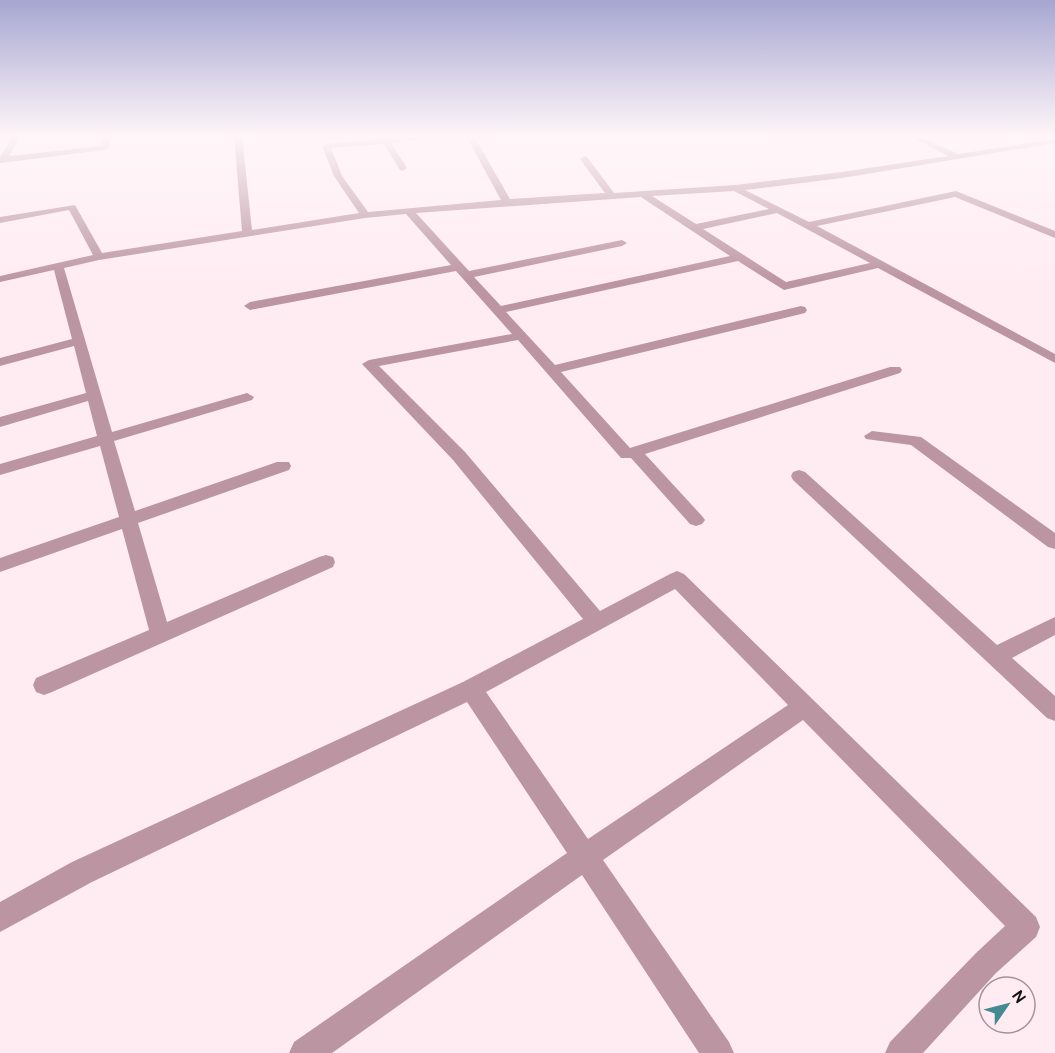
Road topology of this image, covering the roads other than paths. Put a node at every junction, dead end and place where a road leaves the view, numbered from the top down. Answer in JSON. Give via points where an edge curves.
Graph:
{"nodes":[{"id":1,"x":243,"y":185,"type":"edge"},
{"id":2,"x":344,"y":185,"type":"edge"},
{"id":3,"x":498,"y":185,"type":"edge"},
{"id":4,"x":603,"y":185,"type":"edge"},
{"id":5,"x":756,"y":185,"type":"edge"},
{"id":6,"x":735,"y":188,"type":"junction"},
{"id":7,"x":644,"y":195,"type":"junction"},
{"id":8,"x":612,"y":197,"type":"junction"},
{"id":9,"x":507,"y":202,"type":"junction"},
{"id":10,"x":408,"y":210,"type":"junction"},
{"id":11,"x":779,"y":210,"type":"junction"},
{"id":12,"x":365,"y":215,"type":"junction"},
{"id":13,"x":0,"y":220,"type":"edge"},
{"id":14,"x":808,"y":225,"type":"junction"},
{"id":15,"x":693,"y":228,"type":"junction"},
{"id":16,"x":248,"y":233,"type":"junction"},
{"id":17,"x":1055,"y":235,"type":"edge"},
{"id":18,"x":622,"y":243,"type":"dead end"},
{"id":19,"x":99,"y":257,"type":"junction"},
{"id":20,"x":741,"y":257,"type":"junction"},
{"id":21,"x":880,"y":264,"type":"junction"},
{"id":22,"x":58,"y":266,"type":"junction"},
{"id":23,"x":462,"y":271,"type":"junction"},
{"id":24,"x":0,"y":279,"type":"edge"},
{"id":25,"x":250,"y":306,"type":"dead end"},
{"id":26,"x":498,"y":310,"type":"junction"},
{"id":27,"x":801,"y":310,"type":"dead end"},
{"id":28,"x":521,"y":336,"type":"junction"},
{"id":29,"x":79,"y":341,"type":"junction"},
{"id":30,"x":1055,"y":359,"type":"edge"},
{"id":31,"x":0,"y":362,"type":"edge"},
{"id":32,"x":552,"y":370,"type":"junction"},
{"id":33,"x":896,"y":370,"type":"dead end"},
{"id":34,"x":94,"y":395,"type":"junction"},
{"id":35,"x":247,"y":397,"type":"dead end"},
{"id":36,"x":0,"y":422,"type":"edge"},
{"id":37,"x":872,"y":436,"type":"dead end"},
{"id":38,"x":106,"y":439,"type":"junction"},
{"id":39,"x":636,"y":452,"type":"junction"},
{"id":40,"x":283,"y":466,"type":"dead end"},
{"id":41,"x":0,"y":470,"type":"edge"},
{"id":42,"x":799,"y":476,"type":"dead end"},
{"id":43,"x":129,"y":520,"type":"junction"},
{"id":44,"x":696,"y":520,"type":"dead end"},
{"id":45,"x":1055,"y":542,"type":"edge"},
{"id":46,"x":326,"y":562,"type":"dead end"},
{"id":47,"x":0,"y":565,"type":"edge"},
{"id":48,"x":597,"y":622,"type":"junction"},
{"id":49,"x":1055,"y":626,"type":"edge"},
{"id":50,"x":160,"y":634,"type":"junction"},
{"id":51,"x":995,"y":656,"type":"junction"},
{"id":52,"x":44,"y":685,"type":"dead end"},
{"id":53,"x":471,"y":689,"type":"junction"},
{"id":54,"x":805,"y":706,"type":"junction"},
{"id":55,"x":1055,"y":711,"type":"edge"},
{"id":56,"x":585,"y":857,"type":"junction"},
{"id":57,"x":0,"y":918,"type":"edge"},
{"id":58,"x":305,"y":1053,"type":"edge"},
{"id":59,"x":718,"y":1053,"type":"edge"},
{"id":60,"x":901,"y":1053,"type":"edge"}],
"edges":[{"from":1,"to":16,"type":"street"},
{"from":2,"to":12,"type":"street"},
{"from":3,"to":9,"type":"street"},
{"from":4,"to":8,"type":"street"},
{"from":5,"to":6,"type":"street"},
{"from":6,"to":7,"type":"street"},
{"from":6,"to":11,"type":"street"},
{"from":7,"to":8,"type":"street"},
{"from":7,"to":15,"type":"street"},
{"from":8,"to":9,"type":"street"},
{"from":9,"to":10,"type":"street"},
{"from":10,"to":12,"type":"street"},
{"from":10,"to":23,"type":"street"},
{"from":11,"to":14,"type":"street"},
{"from":11,"to":15,"type":"street"},
{"from":12,"to":16,"type":"street"},
{"from":13,"to":19,"type":"street","via":[[72,207]]},
{"from":14,"to":17,"type":"street","via":[[956,194]]},
{"from":14,"to":21,"type":"street"},
{"from":15,"to":20,"type":"street"},
{"from":16,"to":19,"type":"street"},
{"from":18,"to":23,"type":"street"},
{"from":19,"to":22,"type":"street"},
{"from":20,"to":21,"type":"street","via":[[784,286]]},
{"from":20,"to":26,"type":"street"},
{"from":21,"to":30,"type":"street"},
{"from":22,"to":24,"type":"street"},
{"from":22,"to":29,"type":"street"},
{"from":23,"to":25,"type":"street"},
{"from":23,"to":26,"type":"street"},
{"from":26,"to":28,"type":"street"},
{"from":27,"to":32,"type":"street"},
{"from":28,"to":32,"type":"street"},
{"from":28,"to":48,"type":"street","via":[[369,364],[459,456]]},
{"from":29,"to":31,"type":"street"},
{"from":29,"to":34,"type":"street"},
{"from":32,"to":39,"type":"street","via":[[627,454]]},
{"from":33,"to":39,"type":"street"},
{"from":34,"to":36,"type":"street"},
{"from":34,"to":38,"type":"street"},
{"from":35,"to":38,"type":"street"},
{"from":37,"to":45,"type":"street","via":[[915,441]]},
{"from":38,"to":41,"type":"street"},
{"from":38,"to":43,"type":"street"},
{"from":39,"to":44,"type":"street"},
{"from":40,"to":43,"type":"street"},
{"from":42,"to":51,"type":"street"},
{"from":43,"to":47,"type":"street"},
{"from":43,"to":50,"type":"street"},
{"from":46,"to":50,"type":"street"},
{"from":48,"to":53,"type":"street"},
{"from":48,"to":54,"type":"street","via":[[677,579]]},
{"from":49,"to":51,"type":"street"},
{"from":50,"to":52,"type":"street"},
{"from":51,"to":55,"type":"street"},
{"from":53,"to":56,"type":"street"},
{"from":53,"to":57,"type":"street","via":[[82,872]]},
{"from":54,"to":56,"type":"street"},
{"from":54,"to":60,"type":"street","via":[[1026,927],[986,963]]},
{"from":56,"to":58,"type":"street"},
{"from":56,"to":59,"type":"street"}]}
